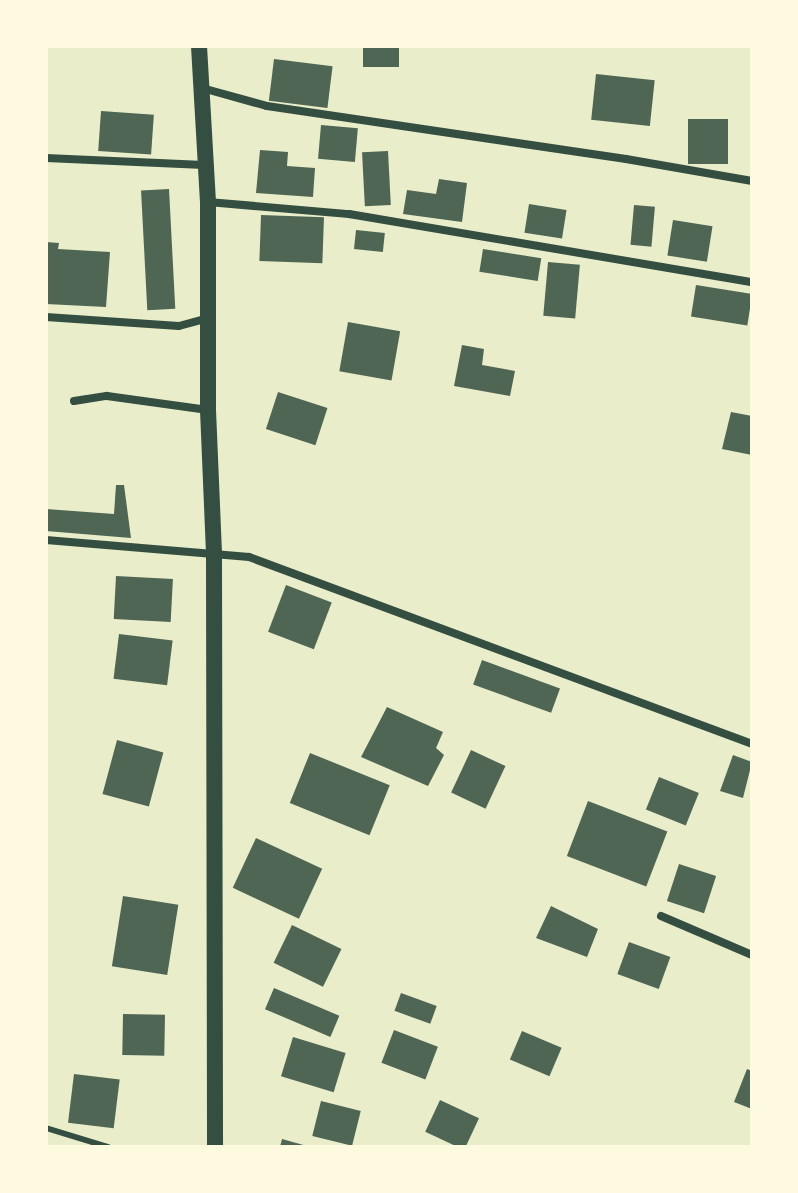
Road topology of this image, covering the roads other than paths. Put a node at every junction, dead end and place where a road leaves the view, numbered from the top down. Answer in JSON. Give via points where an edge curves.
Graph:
{"nodes":[{"id":1,"x":199,"y":46,"type":"edge"},
{"id":2,"x":202,"y":88,"type":"junction"},
{"id":3,"x":46,"y":158,"type":"edge"},
{"id":4,"x":204,"y":165,"type":"junction"},
{"id":5,"x":752,"y":181,"type":"edge"},
{"id":6,"x":208,"y":202,"type":"junction"},
{"id":7,"x":752,"y":282,"type":"edge"},
{"id":8,"x":46,"y":317,"type":"edge"},
{"id":9,"x":210,"y":318,"type":"junction"},
{"id":10,"x":74,"y":401,"type":"dead end"},
{"id":11,"x":208,"y":410,"type":"junction"},
{"id":12,"x":46,"y":540,"type":"edge"},
{"id":13,"x":214,"y":555,"type":"junction"},
{"id":14,"x":752,"y":744,"type":"edge"},
{"id":15,"x":661,"y":916,"type":"dead end"},
{"id":16,"x":752,"y":955,"type":"edge"},
{"id":17,"x":46,"y":1128,"type":"edge"},
{"id":18,"x":108,"y":1147,"type":"edge"},
{"id":19,"x":215,"y":1147,"type":"edge"}],
"edges":[{"from":1,"to":2,"type":"main road"},
{"from":2,"to":4,"type":"main road"},
{"from":2,"to":5,"type":"street","via":[[267,106]]},
{"from":3,"to":4,"type":"street"},
{"from":4,"to":6,"type":"main road"},
{"from":6,"to":7,"type":"street","via":[[349,214]]},
{"from":6,"to":9,"type":"main road"},
{"from":8,"to":9,"type":"street","via":[[179,326]]},
{"from":9,"to":11,"type":"main road"},
{"from":10,"to":11,"type":"street","via":[[107,396]]},
{"from":11,"to":13,"type":"main road"},
{"from":12,"to":13,"type":"street"},
{"from":13,"to":14,"type":"street","via":[[249,557]]},
{"from":13,"to":19,"type":"main road"},
{"from":15,"to":16,"type":"street"},
{"from":17,"to":18,"type":"lane"}]}
